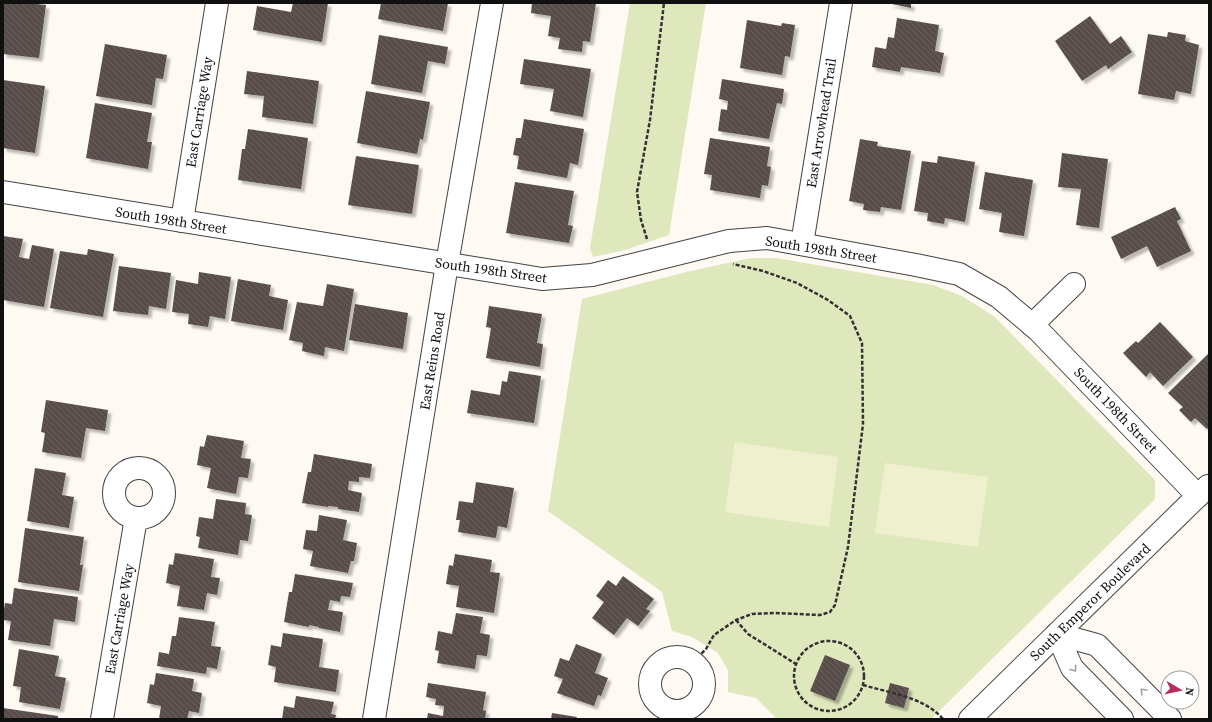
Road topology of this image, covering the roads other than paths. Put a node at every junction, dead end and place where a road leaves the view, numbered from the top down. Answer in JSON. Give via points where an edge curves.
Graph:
{"nodes":[{"id":1,"x":217,"y":3,"type":"edge"},
{"id":2,"x":492,"y":3,"type":"edge"},
{"id":3,"x":841,"y":3,"type":"edge"},
{"id":4,"x":3,"y":192,"type":"edge"},
{"id":5,"x":182,"y":221,"type":"junction"},
{"id":6,"x":802,"y":244,"type":"junction"},
{"id":7,"x":447,"y":264,"type":"junction"},
{"id":8,"x":1074,"y":284,"type":"dead end"},
{"id":9,"x":1032,"y":326,"type":"junction"},
{"id":10,"x":1204,"y":490,"type":"edge"},
{"id":11,"x":136,"y":518,"type":"dead end"},
{"id":12,"x":1057,"y":634,"type":"junction"},
{"id":13,"x":665,"y":714,"type":"edge"},
{"id":14,"x":102,"y":719,"type":"edge"},
{"id":15,"x":374,"y":719,"type":"edge"},
{"id":16,"x":970,"y":719,"type":"edge"},
{"id":17,"x":1122,"y":719,"type":"edge"},
{"id":18,"x":1170,"y":719,"type":"edge"}],
"edges":[{"from":1,"to":5,"type":"street","name":"East Carriage Way"},
{"from":2,"to":7,"type":"street","name":"East Reins Road"},
{"from":3,"to":6,"type":"street","name":"East Arrowhead Trail"},
{"from":4,"to":5,"type":"street","name":"South 198th Street"},
{"from":5,"to":7,"type":"street","name":"South 198th Street"},
{"from":6,"to":7,"type":"street","name":"South 198th Street","via":[[767,238],[729,241],[592,275],[542,279]]},
{"from":6,"to":9,"type":"street","name":"South 198th Street","via":[[959,274],[999,297]]},
{"from":7,"to":15,"type":"street","name":"East Reins Road"},
{"from":8,"to":9,"type":"street"},
{"from":9,"to":10,"type":"street","name":"South 198th Street"},
{"from":10,"to":12,"type":"street","name":"South Emperor Boulevard"},
{"from":11,"to":14,"type":"street","name":"East Carriage Way"},
{"from":12,"to":16,"type":"street","name":"South Emperor Boulevard"},
{"from":12,"to":17,"type":"street","one_way":true,"via":[[1072,668]]},
{"from":18,"to":12,"type":"street","one_way":true,"via":[[1097,646]]},
{"from":13,"to":13,"type":"street","via":[[691,707],[702,693],[703,676],[699,668],[685,658],[669,658],[651,674],[650,687]]}]}
